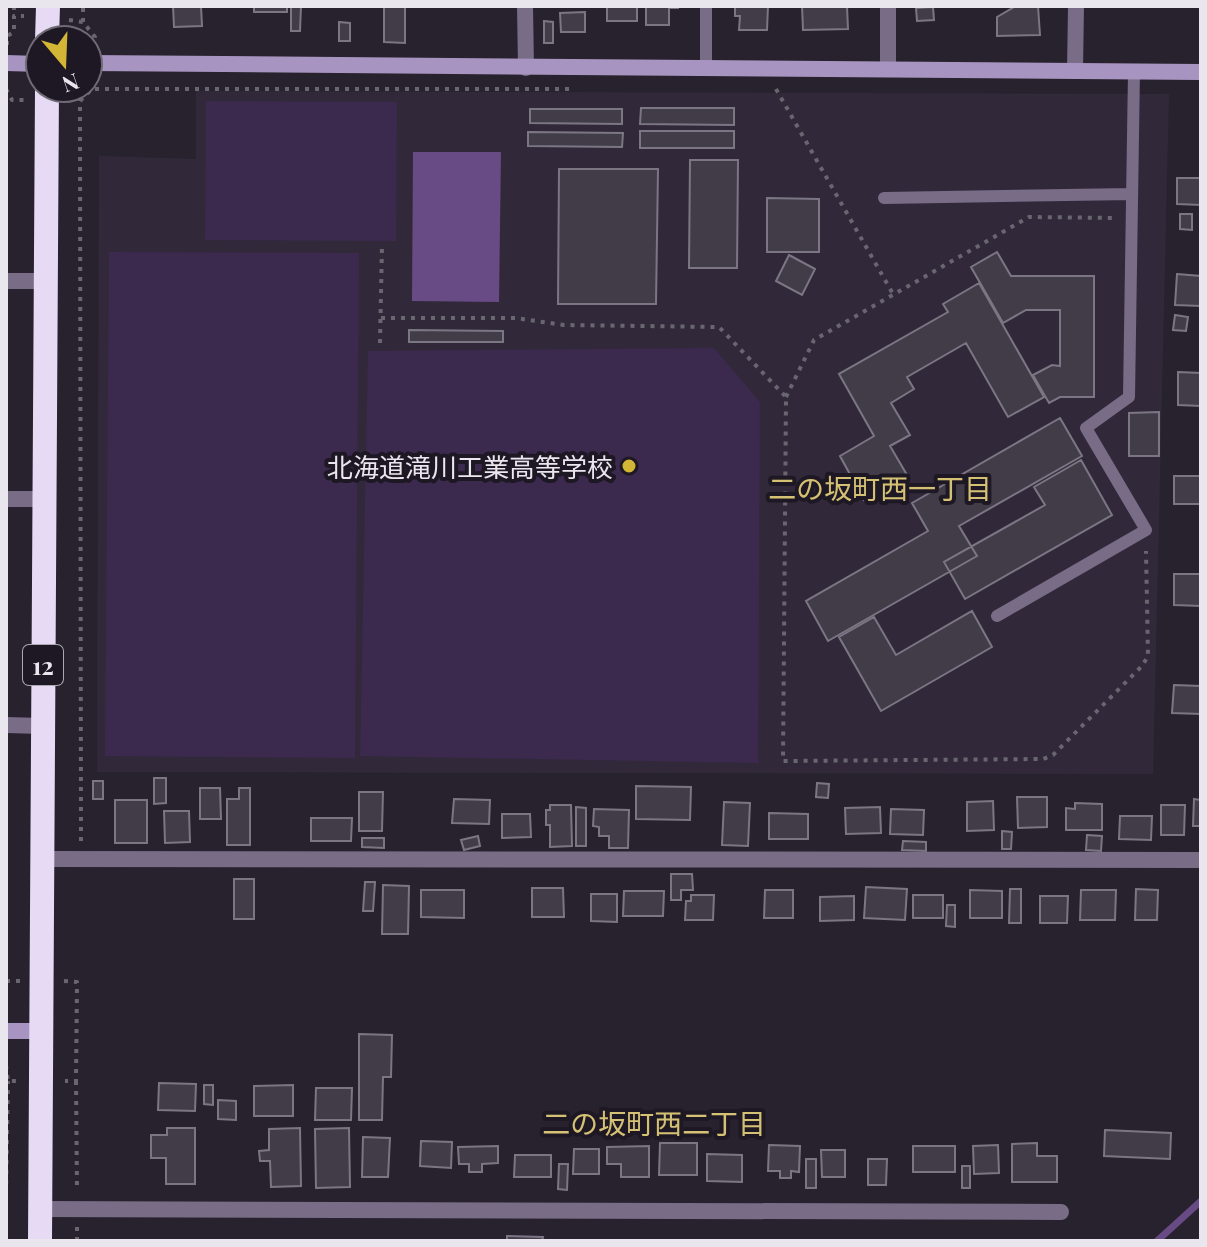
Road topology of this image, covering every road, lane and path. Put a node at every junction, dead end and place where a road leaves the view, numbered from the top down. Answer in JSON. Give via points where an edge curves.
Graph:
{"nodes":[{"id":1,"x":14,"y":6,"type":"edge"},
{"id":2,"x":83,"y":6,"type":"edge"},
{"id":3,"x":525,"y":6,"type":"edge"},
{"id":4,"x":706,"y":6,"type":"edge"},
{"id":5,"x":888,"y":6,"type":"edge"},
{"id":6,"x":1076,"y":6,"type":"edge"},
{"id":7,"x":14,"y":16,"type":"dead end"},
{"id":8,"x":83,"y":22,"type":"dead end"},
{"id":9,"x":104,"y":63,"type":"edge"},
{"id":10,"x":526,"y":68,"type":"junction"},
{"id":11,"x":706,"y":68,"type":"junction"},
{"id":12,"x":888,"y":69,"type":"junction"},
{"id":13,"x":1075,"y":71,"type":"junction"},
{"id":14,"x":1134,"y":71,"type":"junction"},
{"id":15,"x":1201,"y":72,"type":"edge"},
{"id":16,"x":585,"y":89,"type":"dead end"},
{"id":17,"x":791,"y":89,"type":"dead end"},
{"id":18,"x":47,"y":104,"type":"edge"},
{"id":19,"x":1132,"y":194,"type":"junction"},
{"id":20,"x":884,"y":198,"type":"dead end"},
{"id":21,"x":1131,"y":218,"type":"junction"},
{"id":22,"x":382,"y":246,"type":"dead end"},
{"id":23,"x":6,"y":281,"type":"edge"},
{"id":24,"x":46,"y":281,"type":"junction"},
{"id":25,"x":893,"y":294,"type":"junction"},
{"id":26,"x":381,"y":318,"type":"junction"},
{"id":27,"x":380,"y":343,"type":"dead end"},
{"id":28,"x":786,"y":397,"type":"junction"},
{"id":29,"x":6,"y":499,"type":"edge"},
{"id":30,"x":46,"y":499,"type":"junction"},
{"id":31,"x":1146,"y":530,"type":"junction"},
{"id":32,"x":997,"y":616,"type":"dead end"},
{"id":33,"x":6,"y":725,"type":"edge"},
{"id":34,"x":42,"y":726,"type":"junction"},
{"id":35,"x":40,"y":859,"type":"junction"},
{"id":36,"x":81,"y":859,"type":"junction"},
{"id":37,"x":1201,"y":860,"type":"edge"},
{"id":38,"x":6,"y":1031,"type":"edge"},
{"id":39,"x":41,"y":1031,"type":"junction"},
{"id":40,"x":8,"y":1081,"type":"edge"},
{"id":41,"x":76,"y":1081,"type":"dead end"},
{"id":42,"x":6,"y":1194,"type":"edge"},
{"id":43,"x":40,"y":1209,"type":"junction"},
{"id":44,"x":77,"y":1209,"type":"junction"},
{"id":45,"x":1061,"y":1212,"type":"dead end"},
{"id":46,"x":40,"y":1241,"type":"edge"},
{"id":47,"x":77,"y":1241,"type":"edge"}],
"edges":[{"from":1,"to":7,"type":"path"},
{"from":2,"to":8,"type":"path"},
{"from":3,"to":10,"type":"street"},
{"from":4,"to":11,"type":"lane"},
{"from":5,"to":12,"type":"street"},
{"from":6,"to":13,"type":"street"},
{"from":9,"to":10,"type":"street"},
{"from":10,"to":11,"type":"street"},
{"from":11,"to":12,"type":"street"},
{"from":12,"to":13,"type":"street"},
{"from":13,"to":14,"type":"street"},
{"from":14,"to":15,"type":"street"},
{"from":14,"to":19,"type":"lane"},
{"from":16,"to":36,"type":"path","via":[[92,89],[80,101]]},
{"from":17,"to":25,"type":"path","via":[[776,89]]},
{"from":18,"to":24,"type":"highway","number":"12"},
{"from":19,"to":20,"type":"lane"},
{"from":19,"to":21,"type":"lane"},
{"from":21,"to":25,"type":"path","via":[[1029,217]]},
{"from":21,"to":31,"type":"lane","via":[[1129,397],[1086,428]]},
{"from":22,"to":26,"type":"path"},
{"from":23,"to":24,"type":"street"},
{"from":24,"to":30,"type":"highway","number":"12"},
{"from":25,"to":28,"type":"path","via":[[814,340]]},
{"from":26,"to":27,"type":"path"},
{"from":26,"to":28,"type":"path","via":[[719,327]]},
{"from":28,"to":31,"type":"path","via":[[783,761],[1053,755],[1148,656]]},
{"from":29,"to":30,"type":"street"},
{"from":30,"to":34,"type":"highway","number":"12"},
{"from":31,"to":32,"type":"lane"},
{"from":33,"to":34,"type":"street"},
{"from":34,"to":35,"type":"highway","number":"12"},
{"from":35,"to":36,"type":"street"},
{"from":35,"to":39,"type":"highway","number":"12"},
{"from":36,"to":37,"type":"street"},
{"from":38,"to":39,"type":"street"},
{"from":39,"to":43,"type":"highway","number":"12"},
{"from":40,"to":42,"type":"path"},
{"from":41,"to":44,"type":"path"},
{"from":43,"to":44,"type":"street"},
{"from":43,"to":46,"type":"highway","number":"12"},
{"from":44,"to":45,"type":"street"},
{"from":44,"to":47,"type":"path"}]}
